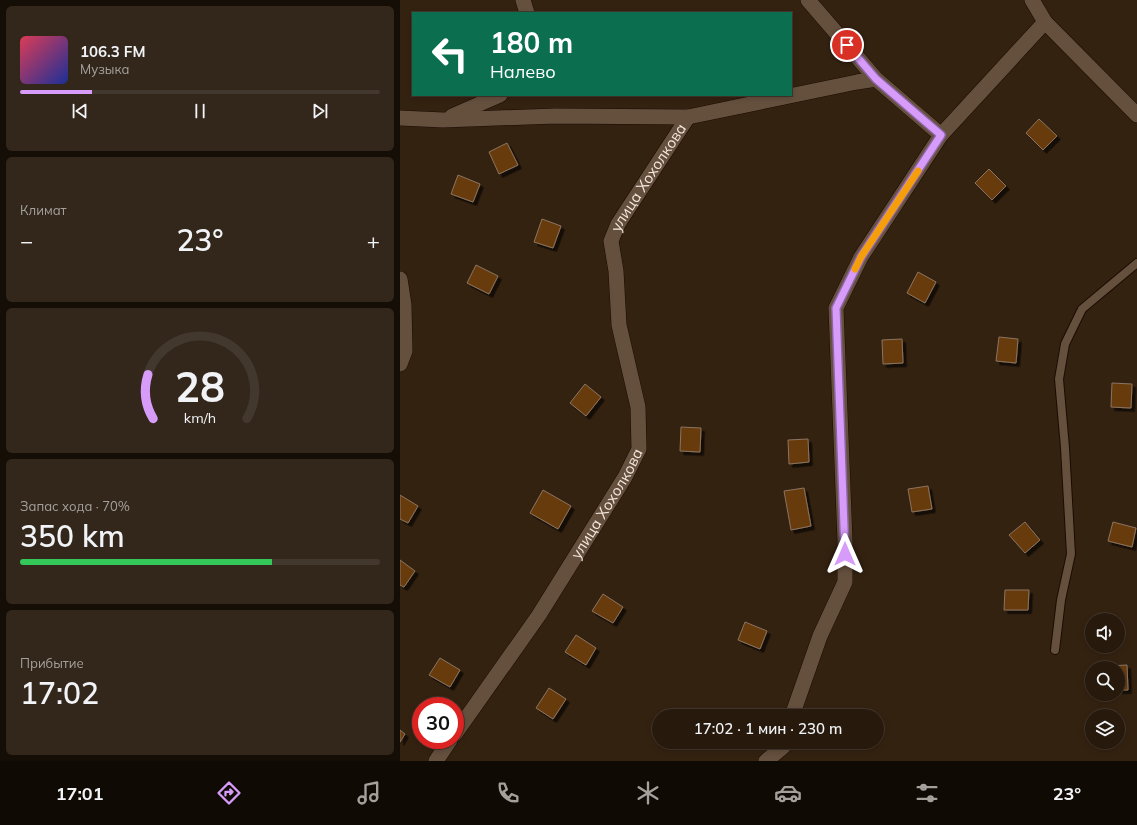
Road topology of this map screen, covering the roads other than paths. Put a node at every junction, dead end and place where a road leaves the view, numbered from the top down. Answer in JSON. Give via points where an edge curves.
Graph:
{"nodes":[{"id":1,"x":523,"y":0,"type":"edge"},
{"id":2,"x":808,"y":0,"type":"edge"},
{"id":3,"x":1032,"y":0,"type":"edge"},
{"id":4,"x":527,"y":12,"type":"edge"},
{"id":5,"x":1045,"y":22,"type":"junction"},
{"id":6,"x":876,"y":79,"type":"junction"},
{"id":7,"x":792,"y":95,"type":"edge"},
{"id":8,"x":498,"y":96,"type":"edge"},
{"id":9,"x":789,"y":96,"type":"edge"},
{"id":10,"x":1137,"y":115,"type":"edge"},
{"id":11,"x":688,"y":117,"type":"junction"},
{"id":12,"x":400,"y":118,"type":"edge"},
{"id":13,"x":443,"y":120,"type":"junction"},
{"id":14,"x":941,"y":135,"type":"junction"},
{"id":15,"x":1137,"y":262,"type":"edge"},
{"id":16,"x":400,"y":279,"type":"edge"},
{"id":17,"x":400,"y":364,"type":"edge"},
{"id":18,"x":1055,"y":650,"type":"dead end"},
{"id":19,"x":794,"y":709,"type":"edge"},
{"id":20,"x":464,"y":721,"type":"edge"},
{"id":21,"x":444,"y":749,"type":"edge"},
{"id":22,"x":781,"y":749,"type":"edge"},
{"id":23,"x":436,"y":761,"type":"edge"},
{"id":24,"x":766,"y":761,"type":"edge"}],
"edges":[{"from":1,"to":4,"type":"street"},
{"from":2,"to":6,"type":"street"},
{"from":3,"to":5,"type":"street"},
{"from":5,"to":10,"type":"street"},
{"from":5,"to":14,"type":"street"},
{"from":6,"to":7,"type":"street"},
{"from":6,"to":14,"type":"street"},
{"from":8,"to":13,"type":"street"},
{"from":9,"to":11,"type":"street"},
{"from":11,"to":13,"type":"street","via":[[555,116]]},
{"from":11,"to":20,"type":"street","name":"улица Хохолкова","via":[[618,224],[611,241],[620,325],[638,407],[639,449],[625,477],[539,615]]},
{"from":12,"to":13,"type":"street"},
{"from":14,"to":19,"type":"street","via":[[861,257],[836,308],[845,582],[820,636]]},
{"from":15,"to":18,"type":"lane","via":[[1082,309],[1065,344],[1059,379],[1071,554],[1061,600]]},
{"from":16,"to":17,"type":"street","via":[[404,305],[405,352]]},
{"from":21,"to":23,"type":"street"},
{"from":22,"to":24,"type":"street"}]}
